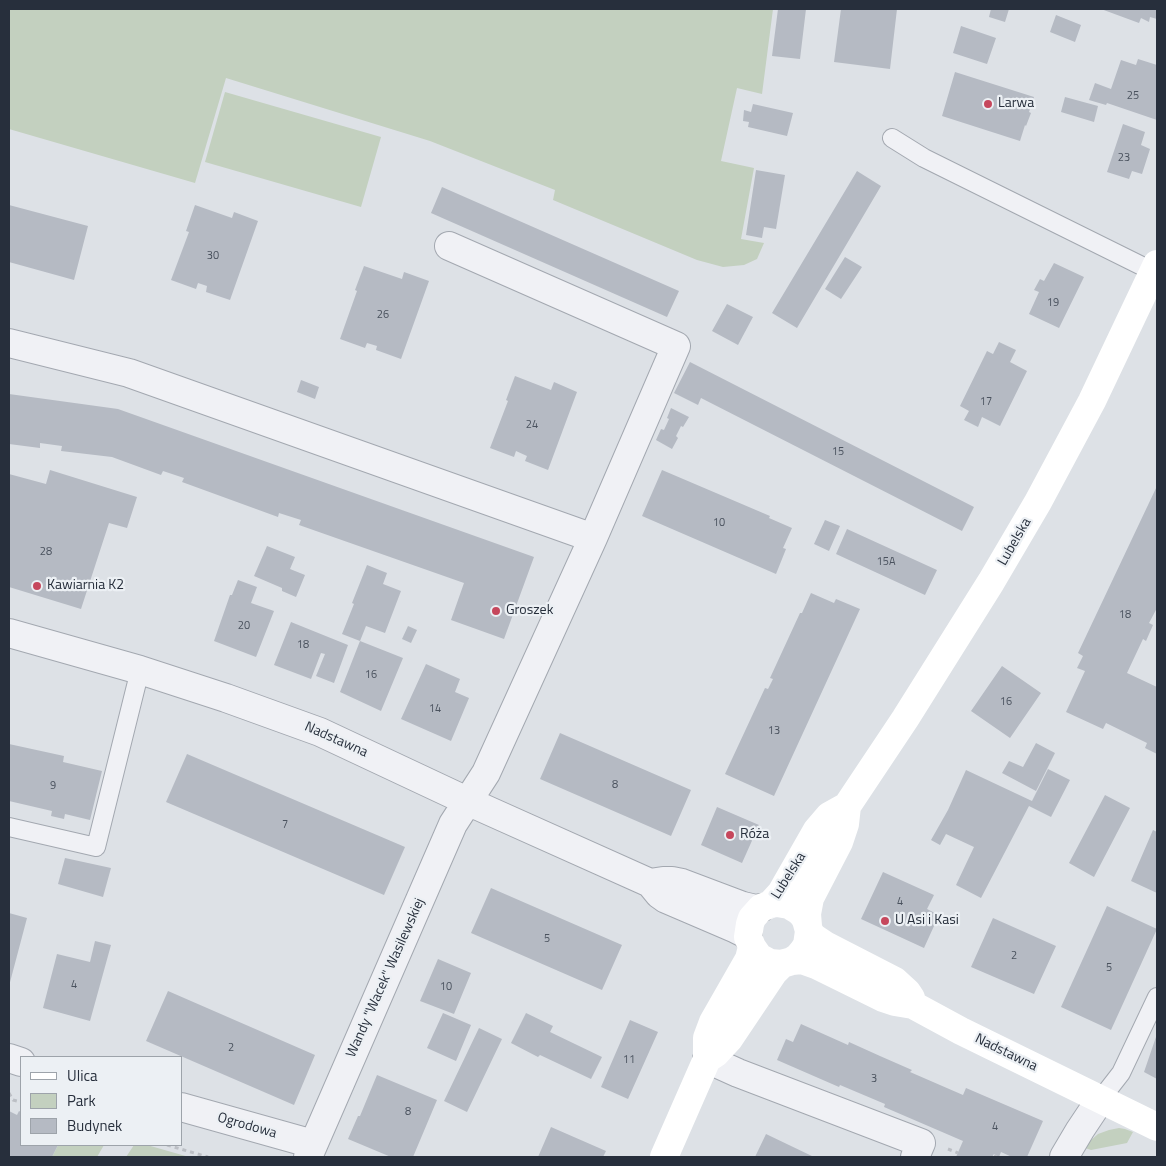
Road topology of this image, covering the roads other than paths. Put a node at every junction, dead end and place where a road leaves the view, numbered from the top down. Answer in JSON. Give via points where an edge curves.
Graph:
{"nodes":[{"id":1,"x":892,"y":138,"type":"dead end"},
{"id":2,"x":449,"y":246,"type":"dead end"},
{"id":3,"x":1156,"y":270,"type":"edge"},
{"id":4,"x":9,"y":343,"type":"edge"},
{"id":5,"x":593,"y":538,"type":"junction"},
{"id":6,"x":9,"y":633,"type":"edge"},
{"id":7,"x":140,"y":670,"type":"junction"},
{"id":8,"x":467,"y":801,"type":"junction"},
{"id":9,"x":847,"y":806,"type":"junction"},
{"id":10,"x":9,"y":826,"type":"edge"},
{"id":11,"x":650,"y":883,"type":"junction"},
{"id":12,"x":766,"y":906,"type":"junction"},
{"id":13,"x":808,"y":929,"type":"junction"},
{"id":14,"x":750,"y":942,"type":"junction"},
{"id":15,"x":787,"y":962,"type":"junction"},
{"id":16,"x":1157,"y":997,"type":"edge"},
{"id":17,"x":913,"y":1005,"type":"junction"},
{"id":18,"x":707,"y":1059,"type":"junction"},
{"id":19,"x":1100,"y":1100,"type":"junction"},
{"id":20,"x":182,"y":1107,"type":"edge"},
{"id":21,"x":1157,"y":1127,"type":"edge"},
{"id":22,"x":311,"y":1151,"type":"edge"},
{"id":23,"x":664,"y":1157,"type":"edge"},
{"id":24,"x":915,"y":1157,"type":"edge"},
{"id":25,"x":1064,"y":1157,"type":"edge"}],
"edges":[{"from":1,"to":3,"type":"lane","via":[[924,158]]},
{"from":2,"to":5,"type":"street","name":"Wandy \"Wacek\" Wasilewskiej","via":[[676,346]]},
{"from":3,"to":9,"type":"street","name":"Lubelska","via":[[1092,401],[1017,539]]},
{"from":4,"to":5,"type":"street","via":[[130,373]]},
{"from":5,"to":8,"type":"street","name":"Wandy \"Wacek\" Wasilewskiej","via":[[486,772]]},
{"from":6,"to":7,"type":"street","name":"Nadstawna"},
{"from":7,"to":8,"type":"street","name":"Nadstawna","via":[[320,732]]},
{"from":7,"to":10,"type":"lane","via":[[96,847]]},
{"from":8,"to":11,"type":"street","name":"Nadstawna"},
{"from":8,"to":22,"type":"street","name":"Wandy \"Wacek\" Wasilewskiej","via":[[453,824]]},
{"from":9,"to":12,"type":"street","name":"Lubelska","via":[[830,816],[817,830],[781,893]]},
{"from":9,"to":13,"type":"street","name":"Lubelska","via":[[838,842],[810,898]]},
{"from":11,"to":12,"type":"street","name":"Nadstawna","via":[[672,881],[743,906],[756,909]]},
{"from":11,"to":14,"type":"street","name":"Nadstawna","via":[[666,899],[746,934]]},
{"from":12,"to":13,"type":"street","via":[[783,903],[794,908],[803,915]]},
{"from":12,"to":14,"type":"street","via":[[752,918]]},
{"from":13,"to":15,"type":"street","via":[[807,945],[798,957]]},
{"from":13,"to":17,"type":"street","name":"Nadstawna","via":[[817,940],[895,981],[907,992]]},
{"from":14,"to":15,"type":"street","via":[[764,960]]},
{"from":14,"to":18,"type":"street","via":[[749,959],[710,1029]]},
{"from":15,"to":17,"type":"street","name":"Nadstawna","via":[[802,960],[884,998]]},
{"from":15,"to":18,"type":"street","via":[[774,972],[729,1039]]},
{"from":16,"to":19,"type":"lane","via":[[1121,1073]]},
{"from":17,"to":19,"type":"street","name":"Nadstawna"},
{"from":18,"to":23,"type":"street"},
{"from":18,"to":24,"type":"street","via":[[921,1142]]},
{"from":19,"to":21,"type":"street","name":"Nadstawna"},
{"from":19,"to":25,"type":"street"},
{"from":20,"to":22,"type":"street","name":"Ogrodowa"}]}
